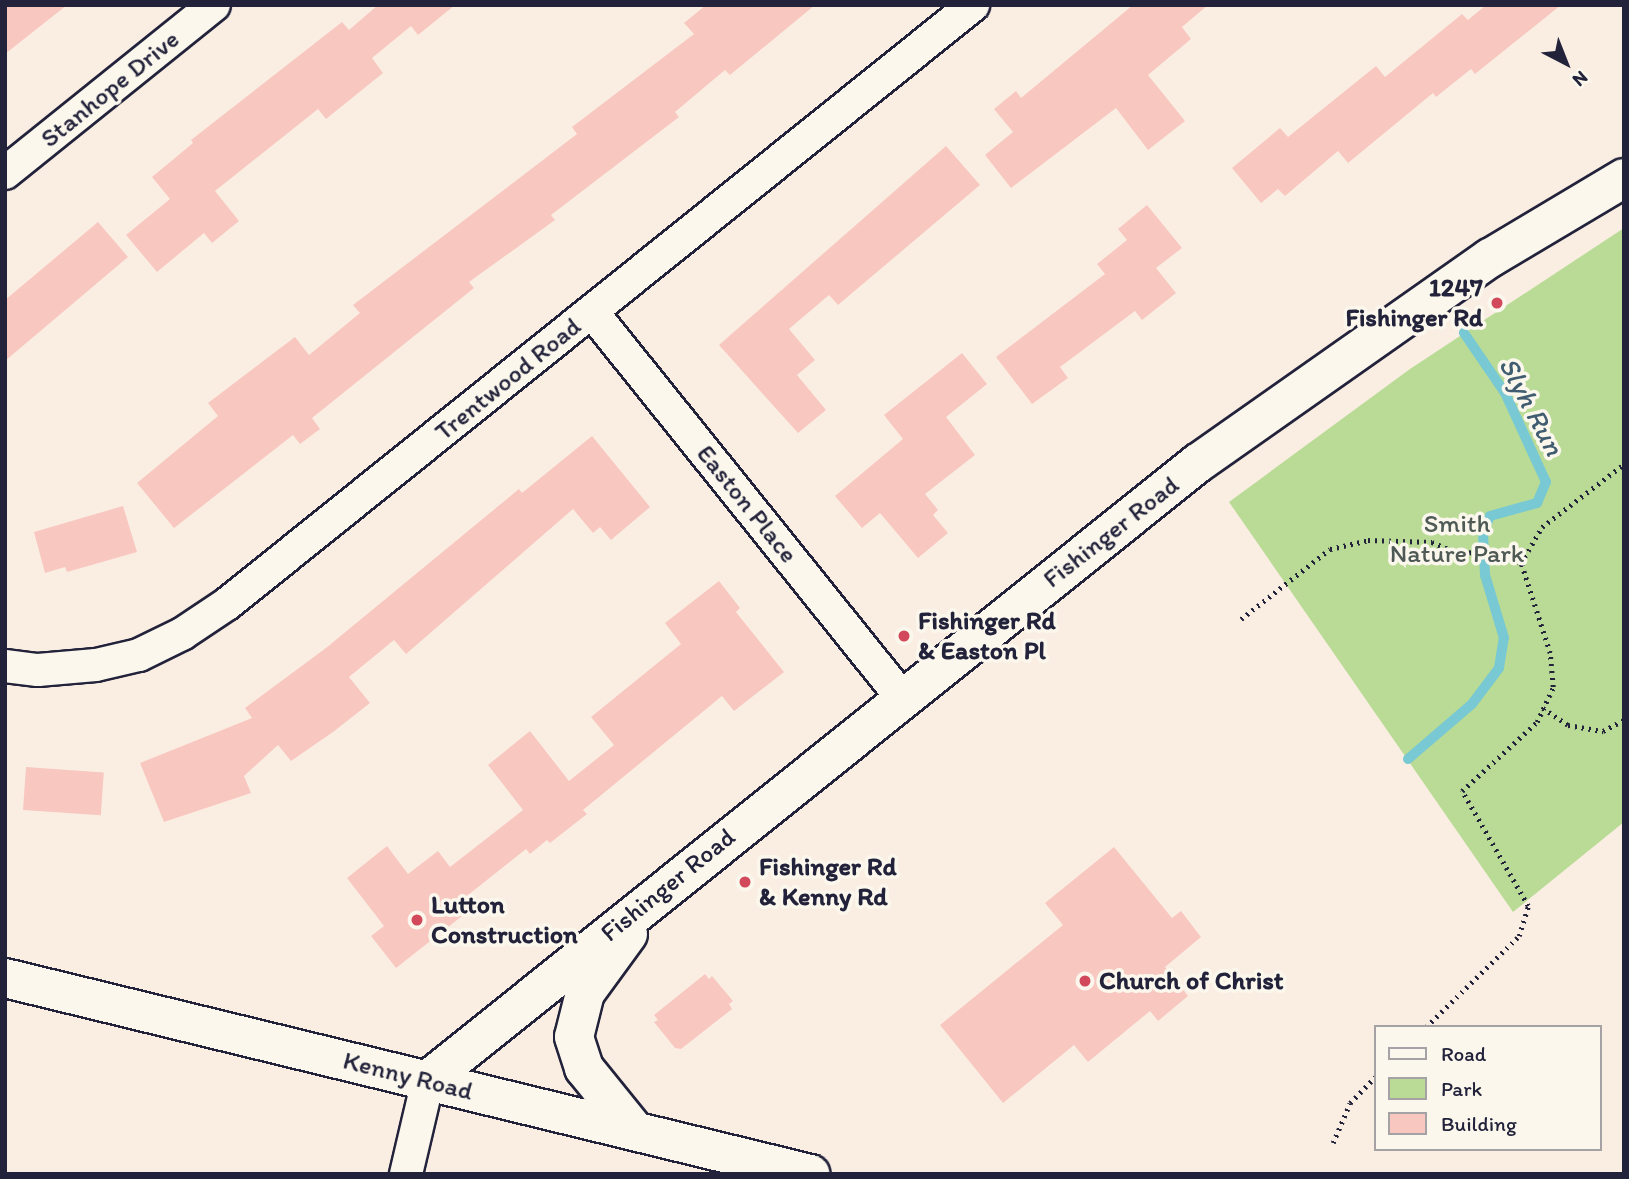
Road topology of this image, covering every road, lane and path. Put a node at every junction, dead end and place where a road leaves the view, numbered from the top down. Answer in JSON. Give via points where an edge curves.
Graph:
{"nodes":[{"id":1,"x":214,"y":5,"type":"edge"},
{"id":2,"x":973,"y":5,"type":"edge"},
{"id":3,"x":5,"y":173,"type":"edge"},
{"id":4,"x":1624,"y":178,"type":"edge"},
{"id":5,"x":592,"y":312,"type":"junction"},
{"id":6,"x":1624,"y":464,"type":"edge"},
{"id":7,"x":1521,"y":563,"type":"junction"},
{"id":8,"x":1241,"y":619,"type":"dead end"},
{"id":9,"x":5,"y":666,"type":"edge"},
{"id":10,"x":902,"y":697,"type":"junction"},
{"id":11,"x":1544,"y":708,"type":"junction"},
{"id":12,"x":1624,"y":720,"type":"edge"},
{"id":13,"x":659,"y":892,"type":"junction"},
{"id":14,"x":5,"y":978,"type":"edge"},
{"id":15,"x":1428,"y":1025,"type":"edge"},
{"id":16,"x":1374,"y":1078,"type":"edge"},
{"id":17,"x":428,"y":1080,"type":"junction"},
{"id":18,"x":635,"y":1131,"type":"junction"},
{"id":19,"x":1333,"y":1143,"type":"dead end"},
{"id":20,"x":406,"y":1174,"type":"edge"},
{"id":21,"x":810,"y":1174,"type":"edge"}],
"edges":[{"from":1,"to":3,"type":"street","name":"Stanhope Drive"},
{"from":2,"to":5,"type":"street","name":"Trentwood Road"},
{"from":4,"to":10,"type":"main road","name":"Fishinger Road","via":[[1490,258],[1350,353],[1198,463]]},
{"from":5,"to":9,"type":"street","name":"Trentwood Road","via":[[227,604],[182,634],[139,655],[96,665],[38,670]]},
{"from":5,"to":10,"type":"street","name":"Easton Place"},
{"from":6,"to":7,"type":"path","via":[[1542,527]]},
{"from":7,"to":8,"type":"path","via":[[1498,553],[1455,552],[1432,542],[1368,540],[1330,549]]},
{"from":7,"to":11,"type":"path","via":[[1550,653],[1553,687]]},
{"from":10,"to":13,"type":"main road","name":"Fishinger Road"},
{"from":11,"to":12,"type":"path","via":[[1568,725],[1603,731]]},
{"from":11,"to":15,"type":"path","via":[[1537,722],[1462,791],[1528,906],[1518,936]]},
{"from":13,"to":17,"type":"main road","name":"Fishinger Road"},
{"from":13,"to":18,"type":"main road","via":[[585,993],[575,1019],[576,1051],[584,1068]]},
{"from":14,"to":17,"type":"main road","name":"Kenny Road"},
{"from":16,"to":19,"type":"path","via":[[1349,1103]]},
{"from":17,"to":18,"type":"main road","name":"Kenny Road"},
{"from":17,"to":20,"type":"street"},
{"from":18,"to":21,"type":"main road","name":"Kenny Road"}]}
